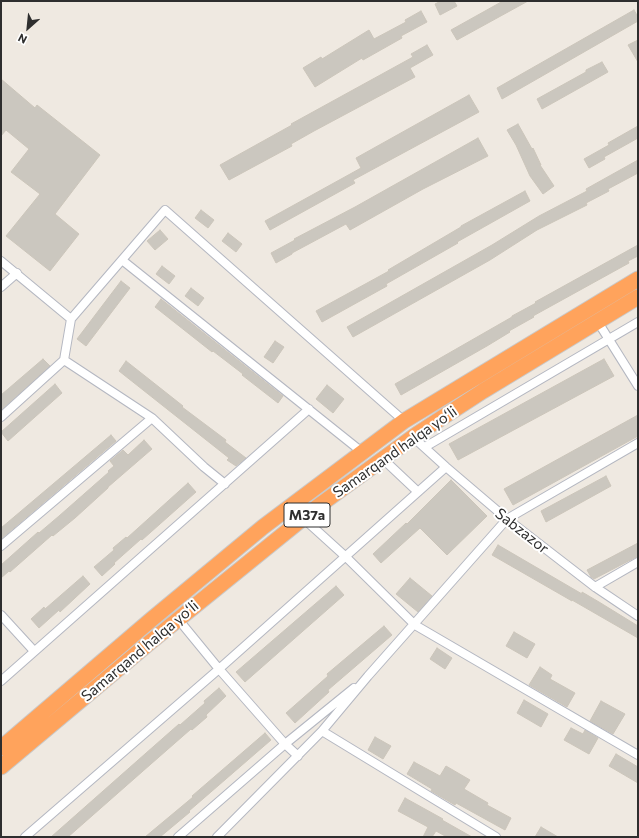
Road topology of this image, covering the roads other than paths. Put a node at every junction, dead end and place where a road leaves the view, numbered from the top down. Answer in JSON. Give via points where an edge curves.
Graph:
{"nodes":[{"id":1,"x":122,"y":260,"type":"junction"},
{"id":2,"x":1,"y":262,"type":"edge"},
{"id":3,"x":17,"y":273,"type":"junction"},
{"id":4,"x":638,"y":279,"type":"edge"},
{"id":5,"x":1,"y":288,"type":"edge"},
{"id":6,"x":638,"y":297,"type":"edge"},
{"id":7,"x":71,"y":319,"type":"junction"},
{"id":8,"x":598,"y":322,"type":"junction"},
{"id":9,"x":638,"y":322,"type":"edge"},
{"id":10,"x":608,"y":339,"type":"junction"},
{"id":11,"x":64,"y":360,"type":"junction"},
{"id":12,"x":638,"y":386,"type":"edge"},
{"id":13,"x":309,"y":410,"type":"junction"},
{"id":14,"x":1,"y":417,"type":"edge"},
{"id":15,"x":152,"y":418,"type":"junction"},
{"id":16,"x":404,"y":421,"type":"junction"},
{"id":17,"x":414,"y":437,"type":"junction"},
{"id":18,"x":638,"y":443,"type":"edge"},
{"id":19,"x":425,"y":448,"type":"junction"},
{"id":20,"x":362,"y":452,"type":"junction"},
{"id":21,"x":383,"y":459,"type":"junction"},
{"id":22,"x":446,"y":467,"type":"junction"},
{"id":23,"x":225,"y":484,"type":"junction"},
{"id":24,"x":418,"y":492,"type":"junction"},
{"id":25,"x":308,"y":493,"type":"junction"},
{"id":26,"x":317,"y":507,"type":"junction"},
{"id":27,"x":303,"y":518,"type":"junction"},
{"id":28,"x":507,"y":520,"type":"junction"},
{"id":29,"x":1,"y":546,"type":"edge"},
{"id":30,"x":346,"y":557,"type":"junction"},
{"id":31,"x":638,"y":562,"type":"edge"},
{"id":32,"x":594,"y":587,"type":"junction"},
{"id":33,"x":1,"y":615,"type":"edge"},
{"id":34,"x":638,"y":616,"type":"edge"},
{"id":35,"x":178,"y":619,"type":"junction"},
{"id":36,"x":415,"y":625,"type":"junction"},
{"id":37,"x":34,"y":651,"type":"junction"},
{"id":38,"x":219,"y":669,"type":"junction"},
{"id":39,"x":368,"y":676,"type":"junction"},
{"id":40,"x":1,"y":681,"type":"edge"},
{"id":41,"x":322,"y":732,"type":"junction"},
{"id":42,"x":285,"y":744,"type":"junction"},
{"id":43,"x":1,"y":748,"type":"edge"},
{"id":44,"x":638,"y":755,"type":"edge"},
{"id":45,"x":298,"y":756,"type":"junction"},
{"id":46,"x":1,"y":767,"type":"edge"},
{"id":47,"x":219,"y":834,"type":"edge"},
{"id":48,"x":25,"y":837,"type":"edge"},
{"id":49,"x":178,"y":837,"type":"edge"},
{"id":50,"x":230,"y":837,"type":"edge"},
{"id":51,"x":496,"y":837,"type":"edge"}],
"edges":[{"from":1,"to":7,"type":"street"},
{"from":1,"to":13,"type":"street"},
{"from":1,"to":16,"type":"street","via":[[165,210]]},
{"from":2,"to":3,"type":"street"},
{"from":3,"to":5,"type":"street"},
{"from":3,"to":7,"type":"street"},
{"from":4,"to":16,"type":"highway","name":"Samarqand halqa yoʻli","number":"M37a"},
{"from":6,"to":8,"type":"highway","name":"Samarqand halqa yoʻli","number":"M37a"},
{"from":7,"to":11,"type":"street"},
{"from":8,"to":10,"type":"street"},
{"from":8,"to":17,"type":"highway","name":"Samarqand halqa yoʻli","number":"M37a","via":[[483,391]]},
{"from":9,"to":10,"type":"street"},
{"from":10,"to":12,"type":"street"},
{"from":10,"to":19,"type":"street"},
{"from":11,"to":14,"type":"street"},
{"from":11,"to":15,"type":"street"},
{"from":13,"to":20,"type":"street"},
{"from":13,"to":23,"type":"street"},
{"from":15,"to":23,"type":"street"},
{"from":15,"to":29,"type":"street"},
{"from":16,"to":20,"type":"highway","name":"Samarqand halqa yoʻli","number":"M37a"},
{"from":17,"to":19,"type":"street","name":"Sabzazor"},
{"from":17,"to":21,"type":"highway","name":"Samarqand halqa yoʻli","number":"M37a"},
{"from":18,"to":28,"type":"street"},
{"from":19,"to":22,"type":"street","name":"Sabzazor"},
{"from":20,"to":25,"type":"highway","name":"Samarqand halqa yoʻli","number":"M37a"},
{"from":21,"to":24,"type":"street"},
{"from":21,"to":26,"type":"highway","name":"Samarqand halqa yoʻli","number":"M37a"},
{"from":22,"to":24,"type":"street"},
{"from":22,"to":28,"type":"street","name":"Sabzazor"},
{"from":23,"to":37,"type":"street"},
{"from":24,"to":30,"type":"street"},
{"from":25,"to":26,"type":"highway"},
{"from":25,"to":43,"type":"highway","name":"Samarqand halqa yoʻli","number":"M37a","via":[[152,619]]},
{"from":26,"to":27,"type":"highway","name":"Samarqand halqa yoʻli","number":"M37a"},
{"from":27,"to":30,"type":"street"},
{"from":27,"to":35,"type":"highway","name":"Samarqand halqa yoʻli","number":"M37a"},
{"from":28,"to":32,"type":"street","name":"Sabzazor"},
{"from":28,"to":36,"type":"street"},
{"from":30,"to":36,"type":"street"},
{"from":30,"to":38,"type":"street"},
{"from":31,"to":32,"type":"street"},
{"from":32,"to":34,"type":"street","name":"Sabzazor"},
{"from":33,"to":37,"type":"street"},
{"from":35,"to":38,"type":"street"},
{"from":35,"to":46,"type":"highway","name":"Samarqand halqa yoʻli","number":"M37a"},
{"from":36,"to":39,"type":"street"},
{"from":36,"to":44,"type":"street"},
{"from":37,"to":40,"type":"street"},
{"from":38,"to":42,"type":"street"},
{"from":38,"to":48,"type":"street"},
{"from":39,"to":41,"type":"street"},
{"from":39,"to":42,"type":"street"},
{"from":41,"to":45,"type":"street"},
{"from":41,"to":51,"type":"street"},
{"from":42,"to":45,"type":"street"},
{"from":42,"to":49,"type":"street"},
{"from":45,"to":47,"type":"street"},
{"from":47,"to":50,"type":"street"}]}
